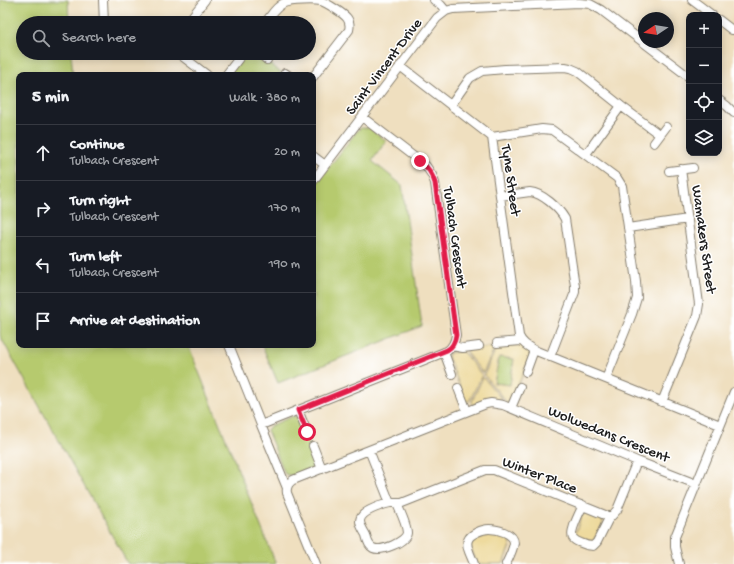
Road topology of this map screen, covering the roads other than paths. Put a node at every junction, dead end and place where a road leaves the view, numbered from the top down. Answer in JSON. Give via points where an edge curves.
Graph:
{"nodes":[{"id":1,"x":103,"y":0,"type":"edge"},
{"id":2,"x":205,"y":0,"type":"edge"},
{"id":3,"x":434,"y":0,"type":"edge"},
{"id":4,"x":692,"y":0,"type":"edge"},
{"id":5,"x":590,"y":2,"type":"edge"},
{"id":6,"x":446,"y":11,"type":"junction"},
{"id":7,"x":708,"y":12,"type":"edge"},
{"id":8,"x":104,"y":16,"type":"edge"},
{"id":9,"x":192,"y":16,"type":"edge"},
{"id":10,"x":271,"y":16,"type":"edge"},
{"id":11,"x":722,"y":22,"type":"edge"},
{"id":12,"x":734,"y":30,"type":"edge"},
{"id":13,"x":187,"y":60,"type":"edge"},
{"id":14,"x":238,"y":60,"type":"edge"},
{"id":15,"x":400,"y":66,"type":"junction"},
{"id":16,"x":203,"y":72,"type":"edge"},
{"id":17,"x":228,"y":72,"type":"edge"},
{"id":18,"x":316,"y":73,"type":"edge"},
{"id":19,"x":686,"y":75,"type":"edge"},
{"id":20,"x":722,"y":102,"type":"edge"},
{"id":21,"x":451,"y":105,"type":"junction"},
{"id":22,"x":621,"y":106,"type":"junction"},
{"id":23,"x":734,"y":113,"type":"edge"},
{"id":24,"x":362,"y":117,"type":"junction"},
{"id":25,"x":666,"y":127,"type":"dead end"},
{"id":26,"x":660,"y":135,"type":"junction"},
{"id":27,"x":492,"y":137,"type":"junction"},
{"id":28,"x":654,"y":143,"type":"dead end"},
{"id":29,"x":586,"y":154,"type":"junction"},
{"id":30,"x":316,"y":158,"type":"edge"},
{"id":31,"x":325,"y":165,"type":"junction"},
{"id":32,"x":693,"y":168,"type":"dead end"},
{"id":33,"x":681,"y":169,"type":"junction"},
{"id":34,"x":669,"y":171,"type":"dead end"},
{"id":35,"x":316,"y":177,"type":"edge"},
{"id":36,"x":500,"y":196,"type":"junction"},
{"id":37,"x":688,"y":219,"type":"junction"},
{"id":38,"x":628,"y":228,"type":"junction"},
{"id":39,"x":521,"y":341,"type":"junction"},
{"id":40,"x":497,"y":344,"type":"dead end"},
{"id":41,"x":452,"y":346,"type":"junction"},
{"id":42,"x":479,"y":346,"type":"dead end"},
{"id":43,"x":229,"y":348,"type":"edge"},
{"id":44,"x":534,"y":350,"type":"junction"},
{"id":45,"x":444,"y":352,"type":"junction"},
{"id":46,"x":550,"y":356,"type":"junction"},
{"id":47,"x":526,"y":372,"type":"dead end"},
{"id":48,"x":452,"y":374,"type":"dead end"},
{"id":49,"x":606,"y":379,"type":"junction"},
{"id":50,"x":520,"y":387,"type":"dead end"},
{"id":51,"x":458,"y":388,"type":"dead end"},
{"id":52,"x":734,"y":392,"type":"edge"},
{"id":53,"x":662,"y":402,"type":"junction"},
{"id":54,"x":511,"y":408,"type":"junction"},
{"id":55,"x":298,"y":410,"type":"junction"},
{"id":56,"x":467,"y":411,"type":"junction"},
{"id":57,"x":261,"y":425,"type":"junction"},
{"id":58,"x":720,"y":425,"type":"junction"},
{"id":59,"x":307,"y":432,"type":"dead end"},
{"id":60,"x":313,"y":446,"type":"dead end"},
{"id":61,"x":369,"y":450,"type":"junction"},
{"id":62,"x":637,"y":461,"type":"junction"},
{"id":63,"x":322,"y":469,"type":"junction"},
{"id":64,"x":696,"y":484,"type":"junction"},
{"id":65,"x":287,"y":488,"type":"junction"},
{"id":66,"x":394,"y":503,"type":"junction"},
{"id":67,"x":583,"y":505,"type":"junction"},
{"id":68,"x":610,"y":517,"type":"junction"},
{"id":69,"x":316,"y":564,"type":"edge"},
{"id":70,"x":474,"y":564,"type":"edge"},
{"id":71,"x":506,"y":564,"type":"edge"},
{"id":72,"x":679,"y":564,"type":"edge"}],
"edges":[{"from":1,"to":8,"type":"street"},
{"from":2,"to":9,"type":"street"},
{"from":3,"to":6,"type":"street"},
{"from":4,"to":7,"type":"street"},
{"from":5,"to":6,"type":"street"},
{"from":5,"to":19,"type":"street"},
{"from":6,"to":15,"type":"street","name":"Saint Vincent Drive","via":[[437,18]]},
{"from":10,"to":18,"type":"street","via":[[279,6],[288,2],[314,0],[327,4],[346,17],[350,23],[349,30]]},
{"from":11,"to":12,"type":"street"},
{"from":13,"to":16,"type":"street"},
{"from":14,"to":17,"type":"street"},
{"from":15,"to":21,"type":"street","name":"Tyne Street"},
{"from":15,"to":24,"type":"street","name":"Saint Vincent Drive"},
{"from":20,"to":23,"type":"street"},
{"from":21,"to":22,"type":"street","via":[[470,78],[482,71],[564,67],[577,71]]},
{"from":21,"to":27,"type":"street","name":"Tyne Street"},
{"from":22,"to":26,"type":"street"},
{"from":22,"to":29,"type":"street"},
{"from":24,"to":31,"type":"street","name":"Saint Vincent Drive"},
{"from":24,"to":41,"type":"street","name":"Tulbach Crescent","via":[[426,166],[432,175],[456,335]]},
{"from":25,"to":26,"type":"street"},
{"from":26,"to":28,"type":"street"},
{"from":27,"to":29,"type":"street","via":[[548,129]]},
{"from":27,"to":36,"type":"street","name":"Tyne Street"},
{"from":29,"to":38,"type":"street","via":[[620,182]]},
{"from":30,"to":31,"type":"street"},
{"from":31,"to":35,"type":"street","name":"Saint Vincent Drive"},
{"from":32,"to":33,"type":"street","name":"Wamakers Street"},
{"from":33,"to":34,"type":"street","name":"Wamakers Street"},
{"from":33,"to":37,"type":"street","name":"Wamakers Street"},
{"from":36,"to":39,"type":"street","name":"Tyne Street"},
{"from":36,"to":46,"type":"street","via":[[530,192],[540,194],[559,209],[565,218],[575,292]]},
{"from":37,"to":38,"type":"street"},
{"from":37,"to":53,"type":"street","name":"Wamakers Street","via":[[699,297],[698,309]]},
{"from":38,"to":49,"type":"street","via":[[636,298]]},
{"from":39,"to":40,"type":"street"},
{"from":39,"to":44,"type":"street"},
{"from":41,"to":42,"type":"street"},
{"from":41,"to":45,"type":"street"},
{"from":43,"to":57,"type":"street"},
{"from":44,"to":46,"type":"street"},
{"from":44,"to":47,"type":"street"},
{"from":45,"to":48,"type":"street"},
{"from":45,"to":55,"type":"street"},
{"from":46,"to":49,"type":"street"},
{"from":49,"to":53,"type":"street"},
{"from":50,"to":54,"type":"street"},
{"from":51,"to":56,"type":"street"},
{"from":52,"to":58,"type":"street"},
{"from":53,"to":58,"type":"street"},
{"from":54,"to":56,"type":"street","name":"Wolwedans Crescent","via":[[492,403]]},
{"from":54,"to":62,"type":"street","name":"Wolwedans Crescent"},
{"from":55,"to":57,"type":"street"},
{"from":55,"to":59,"type":"street"},
{"from":56,"to":61,"type":"street","name":"Wolwedans Crescent"},
{"from":57,"to":65,"type":"street"},
{"from":58,"to":64,"type":"street"},
{"from":60,"to":63,"type":"street"},
{"from":61,"to":63,"type":"street","name":"Wolwedans Crescent"},
{"from":61,"to":66,"type":"street","name":"Winter Place"},
{"from":62,"to":64,"type":"street","name":"Wolwedans Crescent"},
{"from":62,"to":68,"type":"street","name":"Winter Place","via":[[617,510]]},
{"from":63,"to":65,"type":"street","name":"Wolwedans Crescent","via":[[293,480]]},
{"from":64,"to":72,"type":"street","via":[[675,537]]},
{"from":65,"to":69,"type":"street"},
{"from":66,"to":66,"type":"street","name":"Winter Place","via":[[369,510],[361,516],[361,524],[369,544],[374,548],[379,549],[400,542],[406,536],[406,526]]},
{"from":66,"to":67,"type":"street","name":"Winter Place","via":[[402,503],[489,470]]},
{"from":67,"to":68,"type":"street","name":"Winter Place"},
{"from":67,"to":68,"type":"street","name":"Winter Place","via":[[572,533],[574,539],[586,546],[596,545]]},
{"from":70,"to":71,"type":"street","via":[[467,541],[472,535],[491,529],[507,534],[513,540]]}]}
